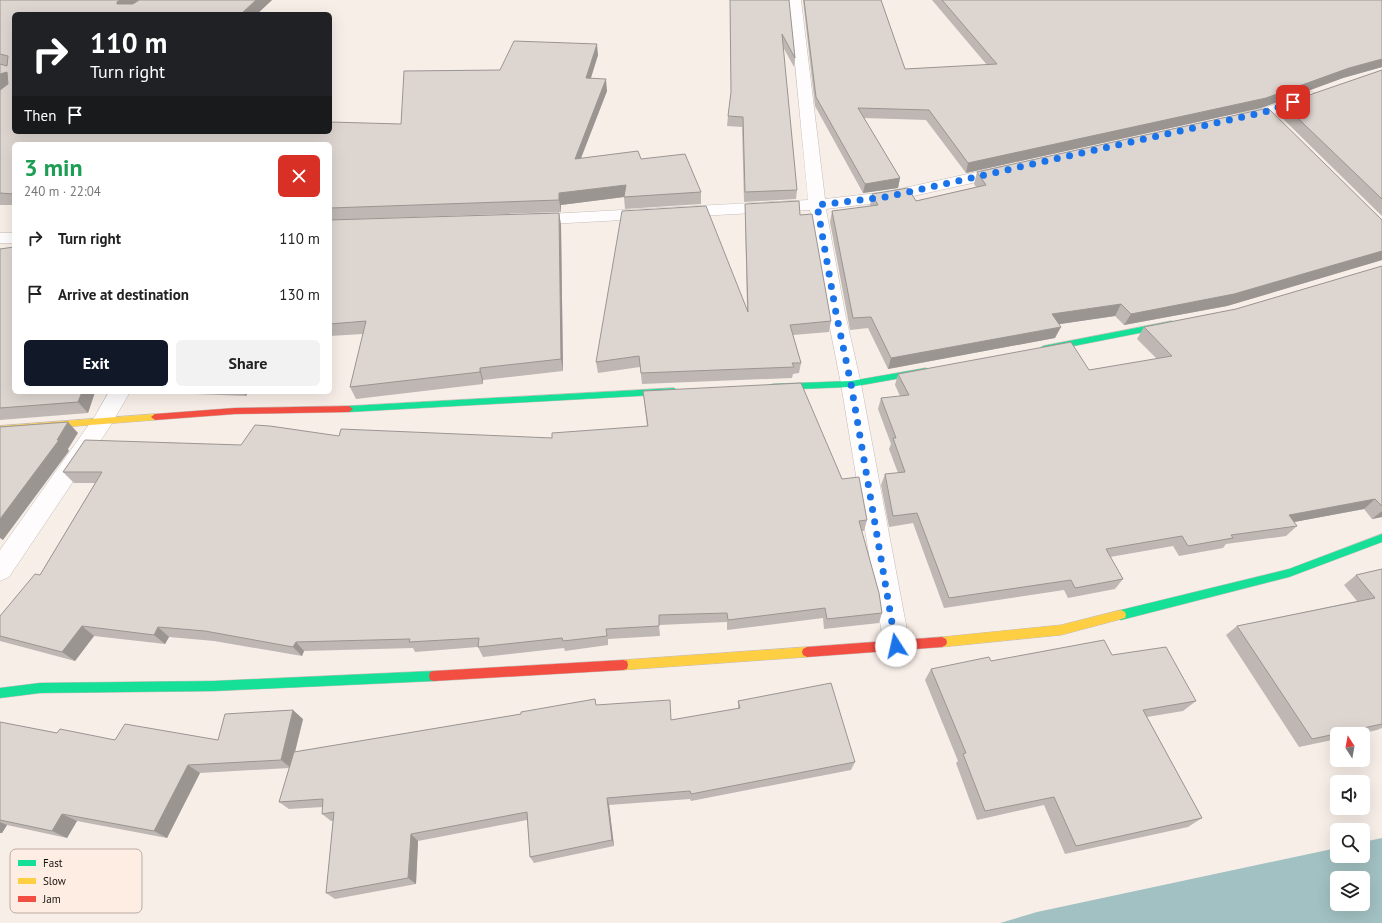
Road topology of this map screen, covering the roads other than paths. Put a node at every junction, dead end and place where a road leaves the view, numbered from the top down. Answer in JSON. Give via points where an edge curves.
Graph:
{"nodes":[{"id":1,"x":795,"y":0,"type":"edge"},
{"id":2,"x":1328,"y":90,"type":"edge"},
{"id":3,"x":1228,"y":121,"type":"edge"},
{"id":4,"x":1020,"y":167,"type":"edge"},
{"id":5,"x":817,"y":205,"type":"junction"},
{"id":6,"x":518,"y":221,"type":"edge"},
{"id":7,"x":0,"y":238,"type":"edge"},
{"id":8,"x":12,"y":238,"type":"edge"},
{"id":9,"x":1181,"y":322,"type":"edge"},
{"id":10,"x":1034,"y":351,"type":"edge"},
{"id":11,"x":935,"y":369,"type":"edge"},
{"id":12,"x":851,"y":384,"type":"junction"},
{"id":13,"x":765,"y":388,"type":"edge"},
{"id":14,"x":686,"y":391,"type":"edge"},
{"id":15,"x":119,"y":394,"type":"edge"},
{"id":16,"x":102,"y":422,"type":"junction"},
{"id":17,"x":0,"y":429,"type":"edge"},
{"id":18,"x":1382,"y":538,"type":"edge"},
{"id":19,"x":0,"y":570,"type":"edge"},
{"id":20,"x":896,"y":646,"type":"junction"},
{"id":21,"x":0,"y":693,"type":"edge"}],
"edges":[{"from":1,"to":5,"type":"street"},
{"from":2,"to":3,"type":"street","via":[[1271,118]]},
{"from":4,"to":5,"type":"street","via":[[886,197]]},
{"from":5,"to":6,"type":"street"},
{"from":5,"to":12,"type":"street"},
{"from":7,"to":8,"type":"street"},
{"from":9,"to":10,"type":"street"},
{"from":11,"to":12,"type":"street"},
{"from":12,"to":13,"type":"street"},
{"from":12,"to":20,"type":"street"},
{"from":14,"to":16,"type":"street","via":[[384,408],[235,411]]},
{"from":15,"to":16,"type":"street"},
{"from":16,"to":17,"type":"street"},
{"from":16,"to":19,"type":"street"},
{"from":18,"to":20,"type":"street","via":[[1290,573],[1061,630]]},
{"from":20,"to":21,"type":"street","via":[[498,674],[214,686],[40,688]]}]}
